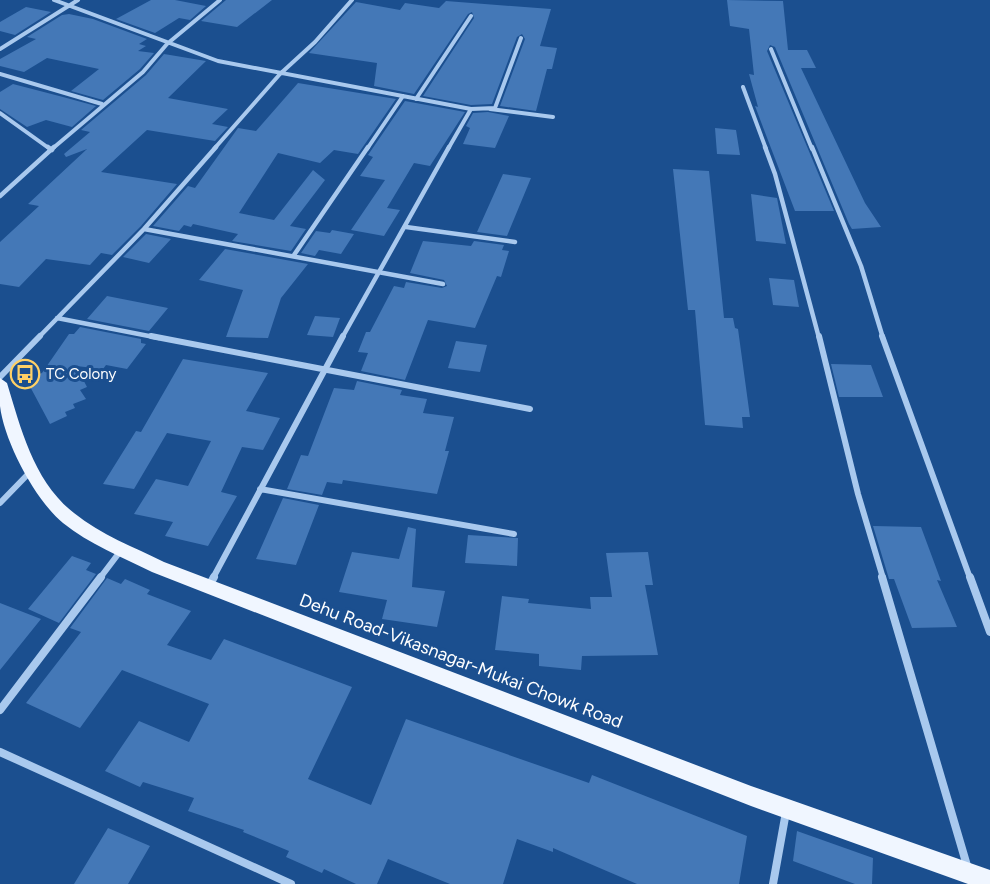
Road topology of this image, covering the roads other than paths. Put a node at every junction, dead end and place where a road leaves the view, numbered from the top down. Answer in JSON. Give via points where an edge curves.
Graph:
{"nodes":[{"id":1,"x":54,"y":0,"type":"edge"},
{"id":2,"x":78,"y":0,"type":"edge"},
{"id":3,"x":220,"y":0,"type":"edge"},
{"id":4,"x":352,"y":0,"type":"edge"},
{"id":5,"x":68,"y":6,"type":"junction"},
{"id":6,"x":471,"y":16,"type":"dead end"},
{"id":7,"x":521,"y":38,"type":"dead end"},
{"id":8,"x":167,"y":44,"type":"junction"},
{"id":9,"x":0,"y":49,"type":"edge"},
{"id":10,"x":771,"y":49,"type":"dead end"},
{"id":11,"x":0,"y":74,"type":"edge"},
{"id":12,"x":280,"y":74,"type":"junction"},
{"id":13,"x":743,"y":87,"type":"dead end"},
{"id":14,"x":403,"y":96,"type":"junction"},
{"id":15,"x":416,"y":99,"type":"junction"},
{"id":16,"x":102,"y":104,"type":"junction"},
{"id":17,"x":471,"y":109,"type":"junction"},
{"id":18,"x":489,"y":109,"type":"junction"},
{"id":19,"x":0,"y":112,"type":"edge"},
{"id":20,"x":553,"y":117,"type":"dead end"},
{"id":21,"x":52,"y":150,"type":"junction"},
{"id":22,"x":0,"y":196,"type":"edge"},
{"id":23,"x":405,"y":227,"type":"junction"},
{"id":24,"x":144,"y":229,"type":"junction"},
{"id":25,"x":515,"y":242,"type":"dead end"},
{"id":26,"x":294,"y":255,"type":"junction"},
{"id":27,"x":380,"y":272,"type":"junction"},
{"id":28,"x":443,"y":284,"type":"dead end"},
{"id":29,"x":57,"y":318,"type":"junction"},
{"id":30,"x":323,"y":371,"type":"junction"},
{"id":31,"x":1,"y":387,"type":"edge"},
{"id":32,"x":530,"y":410,"type":"dead end"},
{"id":33,"x":32,"y":470,"type":"junction"},
{"id":34,"x":260,"y":489,"type":"junction"},
{"id":35,"x":0,"y":503,"type":"edge"},
{"id":36,"x":514,"y":534,"type":"dead end"},
{"id":37,"x":122,"y":548,"type":"junction"},
{"id":38,"x":208,"y":586,"type":"junction"},
{"id":39,"x":990,"y":632,"type":"edge"},
{"id":40,"x":0,"y":710,"type":"edge"},
{"id":41,"x":0,"y":752,"type":"edge"},
{"id":42,"x":787,"y":809,"type":"junction"},
{"id":43,"x":969,"y":872,"type":"junction"},
{"id":44,"x":990,"y":881,"type":"edge"},
{"id":45,"x":291,"y":884,"type":"edge"},
{"id":46,"x":773,"y":884,"type":"edge"}],
"edges":[{"from":1,"to":5,"type":"street"},
{"from":2,"to":5,"type":"street"},
{"from":3,"to":8,"type":"street"},
{"from":4,"to":12,"type":"street"},
{"from":5,"to":8,"type":"street"},
{"from":5,"to":9,"type":"street"},
{"from":6,"to":15,"type":"street"},
{"from":7,"to":18,"type":"street","via":[[499,100],[495,108]]},
{"from":8,"to":12,"type":"street"},
{"from":8,"to":16,"type":"street","via":[[143,72]]},
{"from":10,"to":39,"type":"street","via":[[861,266],[877,321]]},
{"from":11,"to":16,"type":"street"},
{"from":12,"to":14,"type":"street"},
{"from":12,"to":24,"type":"street"},
{"from":13,"to":43,"type":"street","via":[[781,195],[858,494]]},
{"from":14,"to":15,"type":"street"},
{"from":14,"to":26,"type":"street"},
{"from":15,"to":17,"type":"street"},
{"from":16,"to":21,"type":"street"},
{"from":17,"to":18,"type":"street"},
{"from":17,"to":23,"type":"street"},
{"from":18,"to":20,"type":"street"},
{"from":19,"to":21,"type":"street"},
{"from":21,"to":22,"type":"street"},
{"from":23,"to":25,"type":"street"},
{"from":23,"to":27,"type":"street"},
{"from":24,"to":26,"type":"street"},
{"from":24,"to":29,"type":"street"},
{"from":26,"to":27,"type":"street"},
{"from":27,"to":28,"type":"street"},
{"from":27,"to":30,"type":"street"},
{"from":29,"to":30,"type":"street"},
{"from":29,"to":31,"type":"street"},
{"from":30,"to":32,"type":"street"},
{"from":30,"to":34,"type":"street"},
{"from":31,"to":33,"type":"main road","name":"Dehu Road-Vikasnagar-Mukai Chowk Road"},
{"from":33,"to":35,"type":"street"},
{"from":33,"to":37,"type":"main road","name":"Dehu Road-Vikasnagar-Mukai Chowk Road","via":[[57,508],[80,526]]},
{"from":34,"to":36,"type":"street"},
{"from":34,"to":38,"type":"street"},
{"from":37,"to":38,"type":"main road","name":"Dehu Road-Vikasnagar-Mukai Chowk Road"},
{"from":37,"to":40,"type":"street"},
{"from":38,"to":42,"type":"main road","name":"Dehu Road-Vikasnagar-Mukai Chowk Road"},
{"from":41,"to":45,"type":"street"},
{"from":42,"to":43,"type":"main road","name":"Dehu Road-Vikasnagar-Mukai Chowk Road"},
{"from":42,"to":46,"type":"street"},
{"from":43,"to":44,"type":"main road","name":"Dehu Road-Vikasnagar-Mukai Chowk Road"}]}
